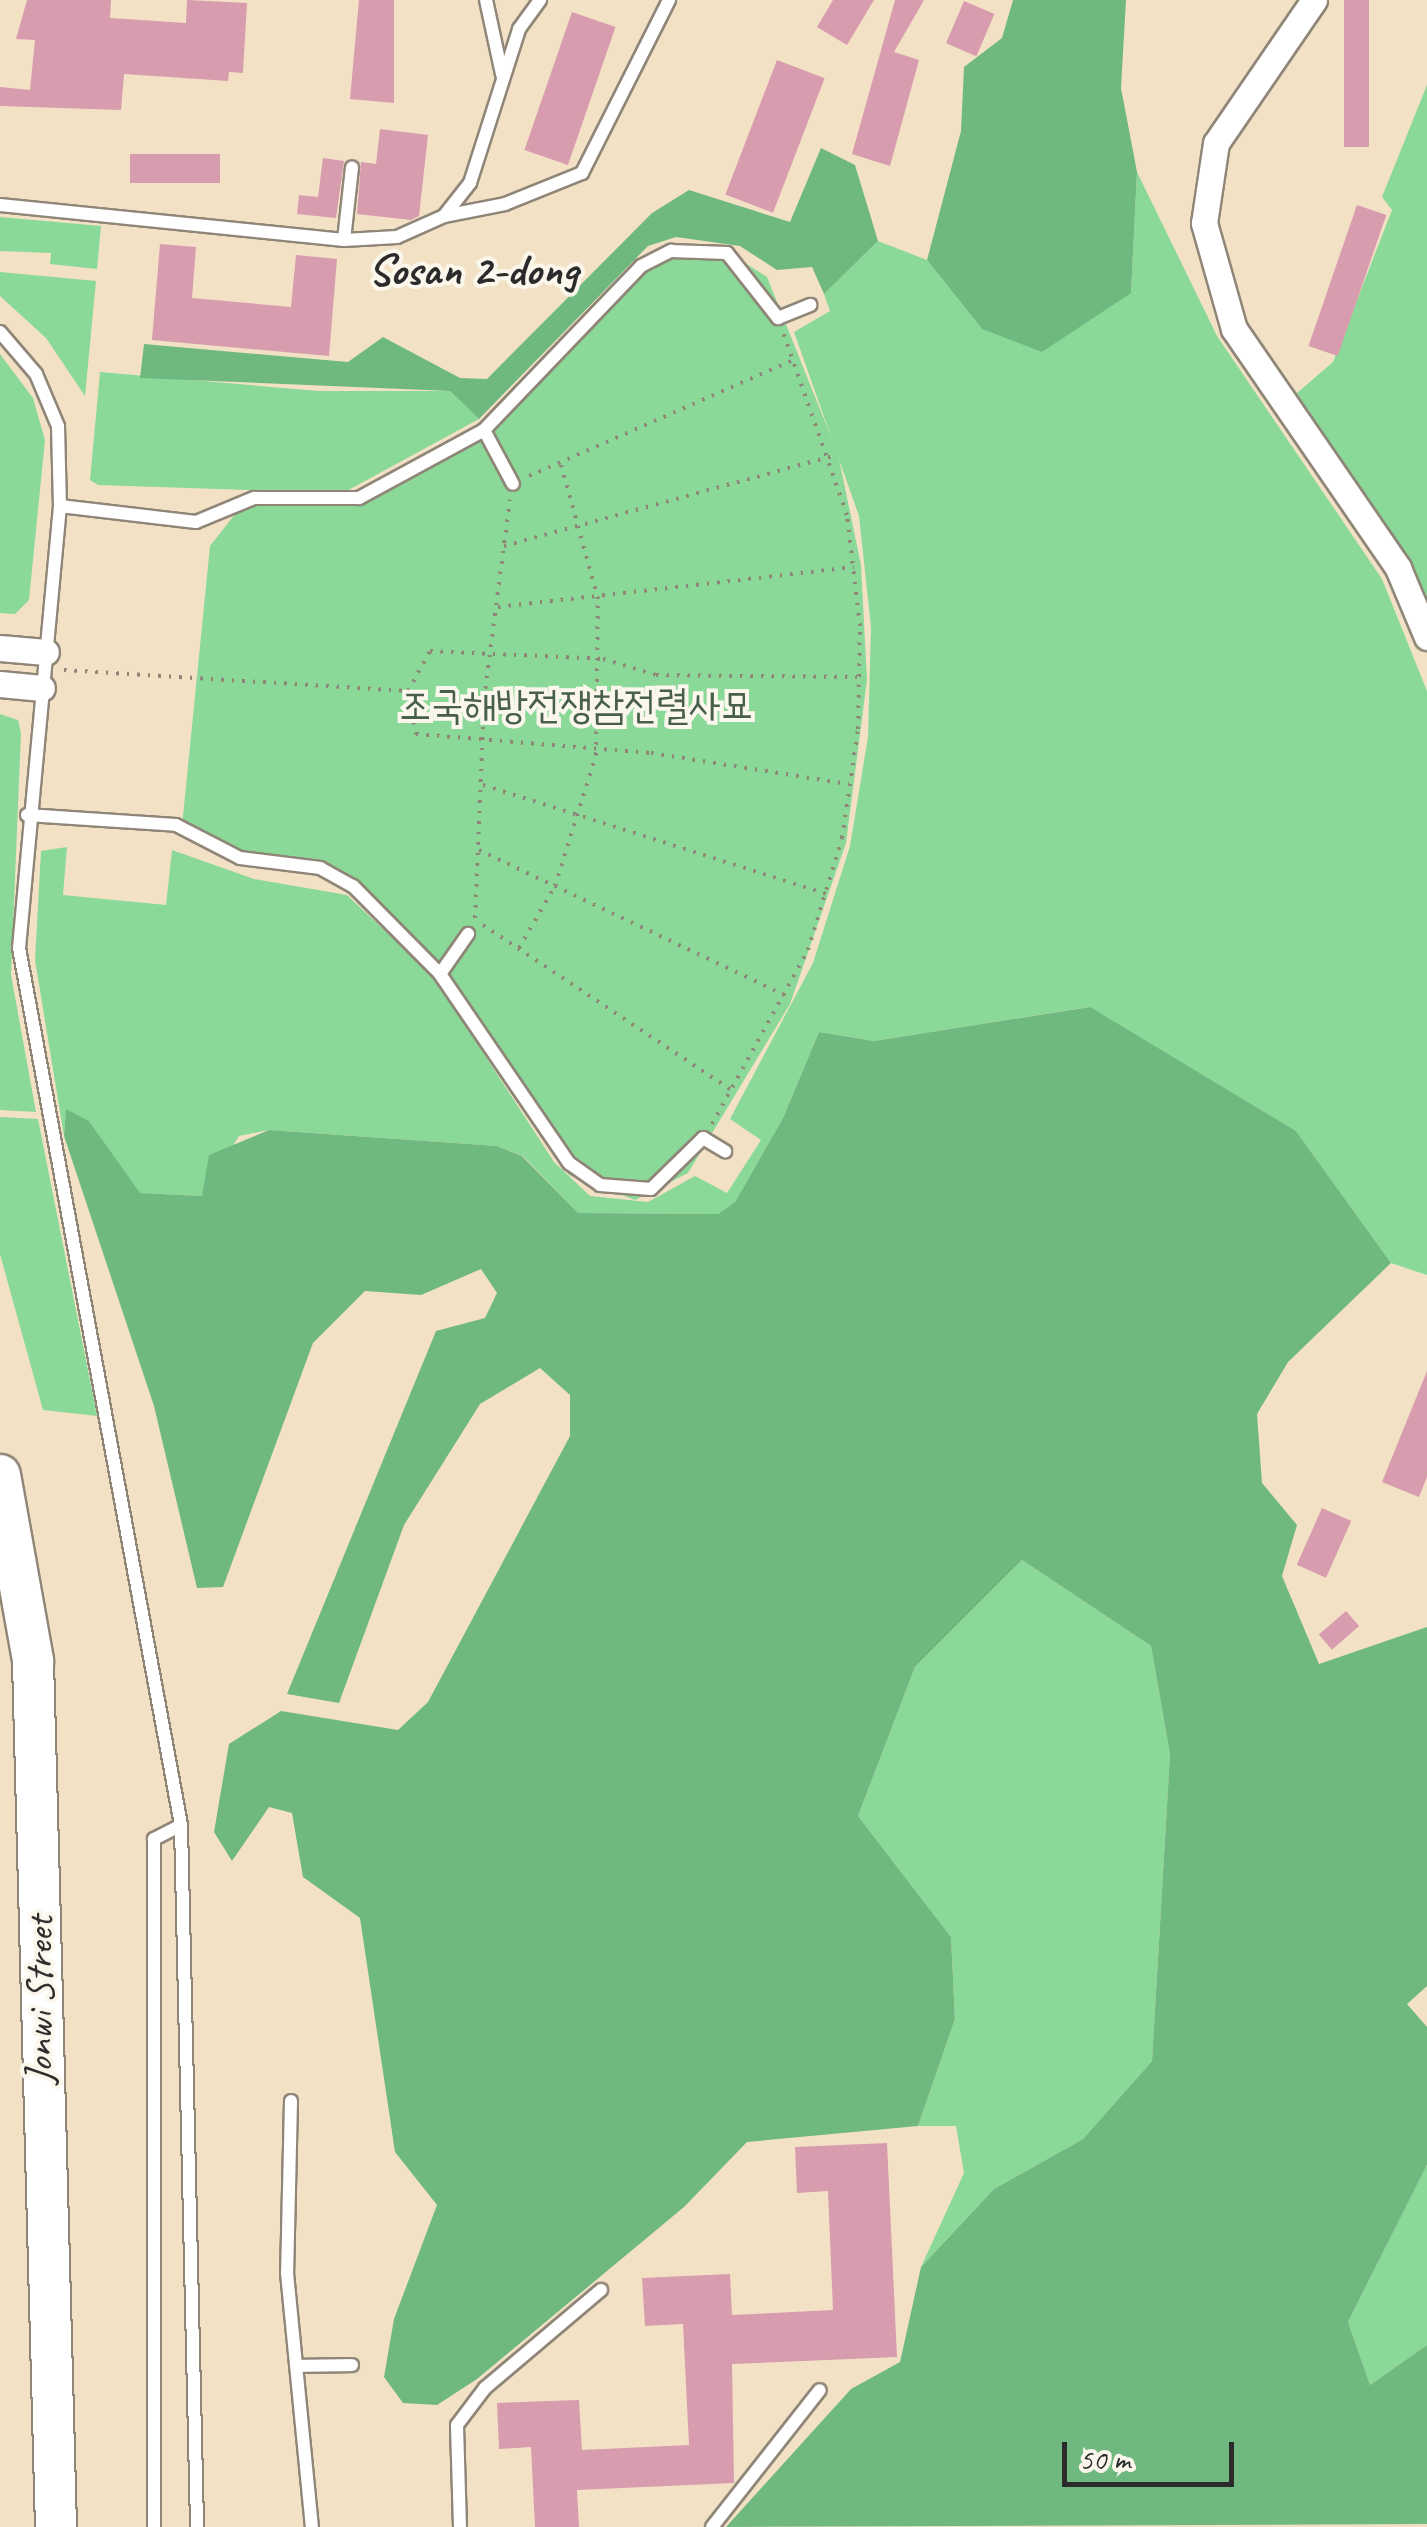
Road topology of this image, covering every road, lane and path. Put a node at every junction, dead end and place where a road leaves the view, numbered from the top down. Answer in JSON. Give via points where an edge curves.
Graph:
{"nodes":[{"id":1,"x":486,"y":0,"type":"edge"},
{"id":2,"x":540,"y":0,"type":"edge"},
{"id":3,"x":669,"y":0,"type":"edge"},
{"id":4,"x":1314,"y":0,"type":"edge"},
{"id":5,"x":502,"y":76,"type":"junction"},
{"id":6,"x":352,"y":167,"type":"dead end"},
{"id":7,"x":0,"y":206,"type":"edge"},
{"id":8,"x":444,"y":216,"type":"junction"},
{"id":9,"x":344,"y":240,"type":"junction"},
{"id":10,"x":810,"y":305,"type":"dead end"},
{"id":11,"x":778,"y":318,"type":"junction"},
{"id":12,"x":0,"y":332,"type":"edge"},
{"id":13,"x":795,"y":359,"type":"junction"},
{"id":14,"x":484,"y":430,"type":"junction"},
{"id":15,"x":832,"y":456,"type":"junction"},
{"id":16,"x":560,"y":461,"type":"junction"},
{"id":17,"x":512,"y":484,"type":"junction"},
{"id":18,"x":60,"y":506,"type":"junction"},
{"id":19,"x":585,"y":530,"type":"junction"},
{"id":20,"x":504,"y":546,"type":"junction"},
{"id":21,"x":854,"y":566,"type":"junction"},
{"id":22,"x":598,"y":599,"type":"junction"},
{"id":23,"x":498,"y":607,"type":"junction"},
{"id":24,"x":1427,"y":637,"type":"edge"},
{"id":25,"x":0,"y":648,"type":"edge"},
{"id":26,"x":494,"y":655,"type":"junction"},
{"id":27,"x":603,"y":659,"type":"junction"},
{"id":28,"x":44,"y":669,"type":"junction"},
{"id":29,"x":859,"y":677,"type":"junction"},
{"id":30,"x":0,"y":684,"type":"edge"},
{"id":31,"x":408,"y":692,"type":"junction"},
{"id":32,"x":486,"y":740,"type":"junction"},
{"id":33,"x":596,"y":755,"type":"junction"},
{"id":34,"x":851,"y":784,"type":"junction"},
{"id":35,"x":483,"y":785,"type":"junction"},
{"id":36,"x":27,"y":815,"type":"junction"},
{"id":37,"x":581,"y":818,"type":"junction"},
{"id":38,"x":479,"y":850,"type":"junction"},
{"id":39,"x":555,"y":886,"type":"junction"},
{"id":40,"x":826,"y":894,"type":"junction"},
{"id":41,"x":475,"y":920,"type":"junction"},
{"id":42,"x":468,"y":934,"type":"joint"},
{"id":43,"x":520,"y":948,"type":"junction"},
{"id":44,"x":440,"y":974,"type":"junction"},
{"id":45,"x":786,"y":996,"type":"junction"},
{"id":46,"x":733,"y":1091,"type":"junction"},
{"id":47,"x":703,"y":1138,"type":"junction"},
{"id":48,"x":725,"y":1152,"type":"dead end"},
{"id":49,"x":0,"y":1475,"type":"edge"},
{"id":50,"x":0,"y":1621,"type":"edge"},
{"id":51,"x":181,"y":1825,"type":"junction"},
{"id":52,"x":291,"y":2101,"type":"dead end"},
{"id":53,"x":601,"y":2290,"type":"dead end"},
{"id":54,"x":352,"y":2365,"type":"dead end"},
{"id":55,"x":296,"y":2366,"type":"junction"},
{"id":56,"x":820,"y":2390,"type":"dead end"},
{"id":57,"x":34,"y":2527,"type":"edge"},
{"id":58,"x":56,"y":2527,"type":"edge"},
{"id":59,"x":154,"y":2527,"type":"edge"},
{"id":60,"x":197,"y":2527,"type":"edge"},
{"id":61,"x":312,"y":2527,"type":"edge"},
{"id":62,"x":460,"y":2527,"type":"edge"},
{"id":63,"x":712,"y":2527,"type":"edge"}],
"edges":[{"from":1,"to":5,"type":"lane"},
{"from":2,"to":5,"type":"lane"},
{"from":3,"to":8,"type":"lane","via":[[582,173],[505,204]]},
{"from":4,"to":24,"type":"street","via":[[1216,143],[1204,222],[1234,329],[1398,568]]},
{"from":5,"to":8,"type":"lane","via":[[470,183]]},
{"from":6,"to":9,"type":"lane"},
{"from":7,"to":9,"type":"lane"},
{"from":8,"to":9,"type":"lane","via":[[397,237]]},
{"from":10,"to":11,"type":"lane"},
{"from":11,"to":13,"type":"path"},
{"from":11,"to":14,"type":"lane","via":[[727,253],[654,257]]},
{"from":12,"to":18,"type":"lane","via":[[51,399]]},
{"from":13,"to":15,"type":"path"},
{"from":13,"to":16,"type":"path"},
{"from":14,"to":17,"type":"lane"},
{"from":14,"to":18,"type":"lane","via":[[344,503],[254,498],[196,522]]},
{"from":15,"to":19,"type":"path"},
{"from":15,"to":21,"type":"path"},
{"from":16,"to":17,"type":"path"},
{"from":16,"to":19,"type":"path"},
{"from":17,"to":20,"type":"path"},
{"from":18,"to":28,"type":"lane"},
{"from":19,"to":20,"type":"path"},
{"from":19,"to":22,"type":"path"},
{"from":20,"to":23,"type":"path"},
{"from":21,"to":22,"type":"path"},
{"from":21,"to":29,"type":"path"},
{"from":22,"to":23,"type":"path"},
{"from":22,"to":27,"type":"path"},
{"from":23,"to":26,"type":"path"},
{"from":25,"to":28,"type":"street"},
{"from":26,"to":27,"type":"path"},
{"from":26,"to":31,"type":"path","via":[[430,652]]},
{"from":26,"to":32,"type":"path"},
{"from":27,"to":29,"type":"path","via":[[656,675]]},
{"from":27,"to":33,"type":"path"},
{"from":28,"to":30,"type":"street"},
{"from":28,"to":31,"type":"path"},
{"from":28,"to":36,"type":"lane"},
{"from":29,"to":34,"type":"path"},
{"from":31,"to":32,"type":"path","via":[[416,734]]},
{"from":32,"to":33,"type":"path"},
{"from":32,"to":35,"type":"path"},
{"from":33,"to":34,"type":"path","via":[[651,753]]},
{"from":33,"to":37,"type":"path"},
{"from":34,"to":40,"type":"path"},
{"from":35,"to":37,"type":"path"},
{"from":35,"to":38,"type":"path"},
{"from":36,"to":44,"type":"lane","via":[[176,825],[240,858],[320,868],[353,886]]},
{"from":36,"to":51,"type":"lane","via":[[20,948],[32,1055]]},
{"from":37,"to":39,"type":"path"},
{"from":37,"to":40,"type":"path"},
{"from":38,"to":39,"type":"path"},
{"from":38,"to":41,"type":"path"},
{"from":39,"to":43,"type":"path"},
{"from":39,"to":45,"type":"path"},
{"from":40,"to":45,"type":"path"},
{"from":41,"to":42,"type":"path"},
{"from":41,"to":43,"type":"path"},
{"from":42,"to":44,"type":"lane"},
{"from":43,"to":46,"type":"path"},
{"from":44,"to":47,"type":"lane","via":[[585,1178],[651,1189]]},
{"from":45,"to":46,"type":"path"},
{"from":46,"to":47,"type":"path"},
{"from":47,"to":48,"type":"lane"},
{"from":49,"to":58,"type":"main road","name":"Jonwi Street","via":[[33,1662]]},
{"from":50,"to":57,"type":"main road","name":"Jonwi Street"},
{"from":51,"to":59,"type":"lane","via":[[154,1838]]},
{"from":51,"to":60,"type":"lane"},
{"from":52,"to":55,"type":"lane","via":[[287,2273]]},
{"from":53,"to":62,"type":"lane","via":[[485,2388],[457,2425]]},
{"from":54,"to":55,"type":"lane"},
{"from":55,"to":61,"type":"lane"},
{"from":56,"to":63,"type":"lane"}]}
